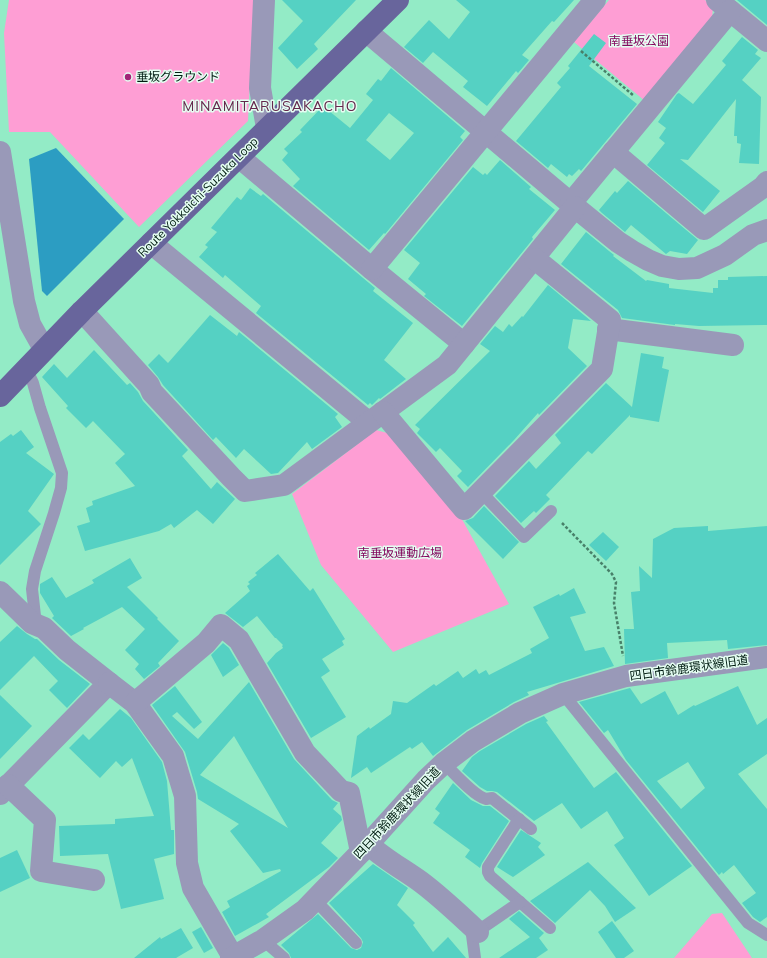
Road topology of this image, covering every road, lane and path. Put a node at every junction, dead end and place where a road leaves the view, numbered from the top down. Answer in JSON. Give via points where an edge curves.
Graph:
{"nodes":[{"id":1,"x":264,"y":0,"type":"edge"},
{"id":2,"x":398,"y":0,"type":"edge"},
{"id":3,"x":595,"y":0,"type":"edge"},
{"id":4,"x":724,"y":6,"type":"edge"},
{"id":5,"x":366,"y":31,"type":"junction"},
{"id":6,"x":564,"y":37,"type":"junction"},
{"id":7,"x":767,"y":41,"type":"edge"},
{"id":8,"x":649,"y":109,"type":"junction"},
{"id":9,"x":267,"y":128,"type":"junction"},
{"id":10,"x":485,"y":132,"type":"junction"},
{"id":11,"x":0,"y":152,"type":"edge"},
{"id":12,"x":614,"y":152,"type":"junction"},
{"id":13,"x":239,"y":157,"type":"junction"},
{"id":14,"x":767,"y":182,"type":"edge"},
{"id":15,"x":3,"y":193,"type":"edge"},
{"id":16,"x":573,"y":205,"type":"junction"},
{"id":17,"x":767,"y":230,"type":"edge"},
{"id":18,"x":151,"y":243,"type":"junction"},
{"id":19,"x":535,"y":259,"type":"junction"},
{"id":20,"x":372,"y":269,"type":"junction"},
{"id":21,"x":82,"y":311,"type":"junction"},
{"id":22,"x":608,"y":329,"type":"junction"},
{"id":23,"x":464,"y":344,"type":"junction"},
{"id":24,"x":733,"y":345,"type":"dead end"},
{"id":25,"x":44,"y":349,"type":"junction"},
{"id":26,"x":26,"y":368,"type":"junction"},
{"id":27,"x":0,"y":396,"type":"edge"},
{"id":28,"x":376,"y":417,"type":"junction"},
{"id":29,"x":481,"y":492,"type":"junction"},
{"id":30,"x":551,"y":511,"type":"joint"},
{"id":31,"x":1,"y":596,"type":"edge"},
{"id":32,"x":36,"y":625,"type":"junction"},
{"id":33,"x":767,"y":657,"type":"edge"},
{"id":34,"x":626,"y":676,"type":"junction"},
{"id":35,"x":109,"y":683,"type":"junction"},
{"id":36,"x":563,"y":694,"type":"junction"},
{"id":37,"x":135,"y":703,"type":"junction"},
{"id":38,"x":444,"y":763,"type":"junction"},
{"id":39,"x":4,"y":789,"type":"edge"},
{"id":40,"x":519,"y":819,"type":"junction"},
{"id":41,"x":531,"y":829,"type":"dead end"},
{"id":42,"x":365,"y":848,"type":"junction"},
{"id":43,"x":94,"y":880,"type":"dead end"},
{"id":44,"x":316,"y":900,"type":"junction"},
{"id":45,"x":520,"y":902,"type":"junction"},
{"id":46,"x":550,"y":928,"type":"dead end"},
{"id":47,"x":478,"y":932,"type":"junction"},
{"id":48,"x":767,"y":935,"type":"edge"},
{"id":49,"x":263,"y":940,"type":"junction"},
{"id":50,"x":356,"y":944,"type":"dead end"},
{"id":51,"x":232,"y":958,"type":"edge"},
{"id":52,"x":284,"y":958,"type":"edge"},
{"id":53,"x":476,"y":958,"type":"edge"}],
"edges":[{"from":1,"to":9,"type":"street","via":[[260,88]]},
{"from":2,"to":5,"type":"main road","name":"Route Yokkaichi-Suzuka Loop"},
{"from":3,"to":6,"type":"street"},
{"from":4,"to":7,"type":"street"},
{"from":4,"to":8,"type":"street"},
{"from":5,"to":9,"type":"main road","name":"Route Yokkaichi-Suzuka Loop"},
{"from":5,"to":10,"type":"street"},
{"from":6,"to":8,"type":"path"},
{"from":6,"to":10,"type":"street"},
{"from":8,"to":12,"type":"street"},
{"from":9,"to":13,"type":"main road","name":"Route Yokkaichi-Suzuka Loop"},
{"from":10,"to":16,"type":"street"},
{"from":10,"to":20,"type":"street"},
{"from":11,"to":15,"type":"street"},
{"from":12,"to":14,"type":"street","via":[[704,229]]},
{"from":12,"to":16,"type":"street"},
{"from":13,"to":18,"type":"main road","name":"Route Yokkaichi-Suzuka Loop"},
{"from":13,"to":20,"type":"street"},
{"from":15,"to":25,"type":"street","via":[[30,324]]},
{"from":16,"to":17,"type":"street","via":[[632,251],[662,266],[679,269],[697,268],[713,262],[753,235]]},
{"from":16,"to":19,"type":"street"},
{"from":18,"to":21,"type":"main road","name":"Route Yokkaichi-Suzuka Loop"},
{"from":18,"to":28,"type":"street"},
{"from":19,"to":22,"type":"street","via":[[610,320]]},
{"from":19,"to":23,"type":"street"},
{"from":20,"to":23,"type":"street"},
{"from":21,"to":25,"type":"main road","name":"Route Yokkaichi-Suzuka Loop"},
{"from":21,"to":28,"type":"street","via":[[149,385],[152,392],[245,491],[284,485]]},
{"from":22,"to":24,"type":"street"},
{"from":22,"to":29,"type":"street","via":[[602,369]]},
{"from":23,"to":28,"type":"street","via":[[447,365]]},
{"from":25,"to":26,"type":"main road","name":"Route Yokkaichi-Suzuka Loop"},
{"from":26,"to":27,"type":"main road","name":"Route Yokkaichi-Suzuka Loop"},
{"from":26,"to":32,"type":"lane","via":[[62,473],[61,488],[35,571],[32,589]]},
{"from":28,"to":29,"type":"street","via":[[464,509]]},
{"from":29,"to":30,"type":"lane","via":[[524,537]]},
{"from":30,"to":34,"type":"path","via":[[612,574],[616,582],[614,604]]},
{"from":31,"to":32,"type":"street"},
{"from":32,"to":35,"type":"street","via":[[44,628]]},
{"from":33,"to":34,"type":"street","name":"四日市鈴鹿環状線旧道"},
{"from":34,"to":36,"type":"street","name":"四日市鈴鹿環状線旧道"},
{"from":35,"to":37,"type":"street"},
{"from":35,"to":39,"type":"street"},
{"from":36,"to":38,"type":"street","name":"四日市鈴鹿環状線旧道","via":[[520,713],[473,741]]},
{"from":36,"to":48,"type":"lane","via":[[748,923]]},
{"from":37,"to":42,"type":"street","via":[[206,643],[221,625],[239,640],[305,752],[341,791],[349,793]]},
{"from":37,"to":51,"type":"street","via":[[173,756],[185,796],[187,863],[193,888]]},
{"from":38,"to":40,"type":"lane","via":[[469,788],[486,799],[492,798]]},
{"from":38,"to":42,"type":"street","name":"四日市鈴鹿環状線旧道"},
{"from":39,"to":43,"type":"street","via":[[45,820],[42,871]]},
{"from":40,"to":41,"type":"lane"},
{"from":40,"to":45,"type":"lane","via":[[488,868],[488,872]]},
{"from":42,"to":44,"type":"street","name":"四日市鈴鹿環状線旧道"},
{"from":42,"to":47,"type":"street","via":[[376,852],[421,882]]},
{"from":44,"to":49,"type":"street","name":"四日市鈴鹿環状線旧道"},
{"from":44,"to":50,"type":"lane"},
{"from":45,"to":46,"type":"lane"},
{"from":45,"to":47,"type":"lane"},
{"from":47,"to":53,"type":"lane","via":[[472,935]]},
{"from":49,"to":51,"type":"street","name":"四日市鈴鹿環状線旧道"},
{"from":49,"to":52,"type":"lane"}]}
